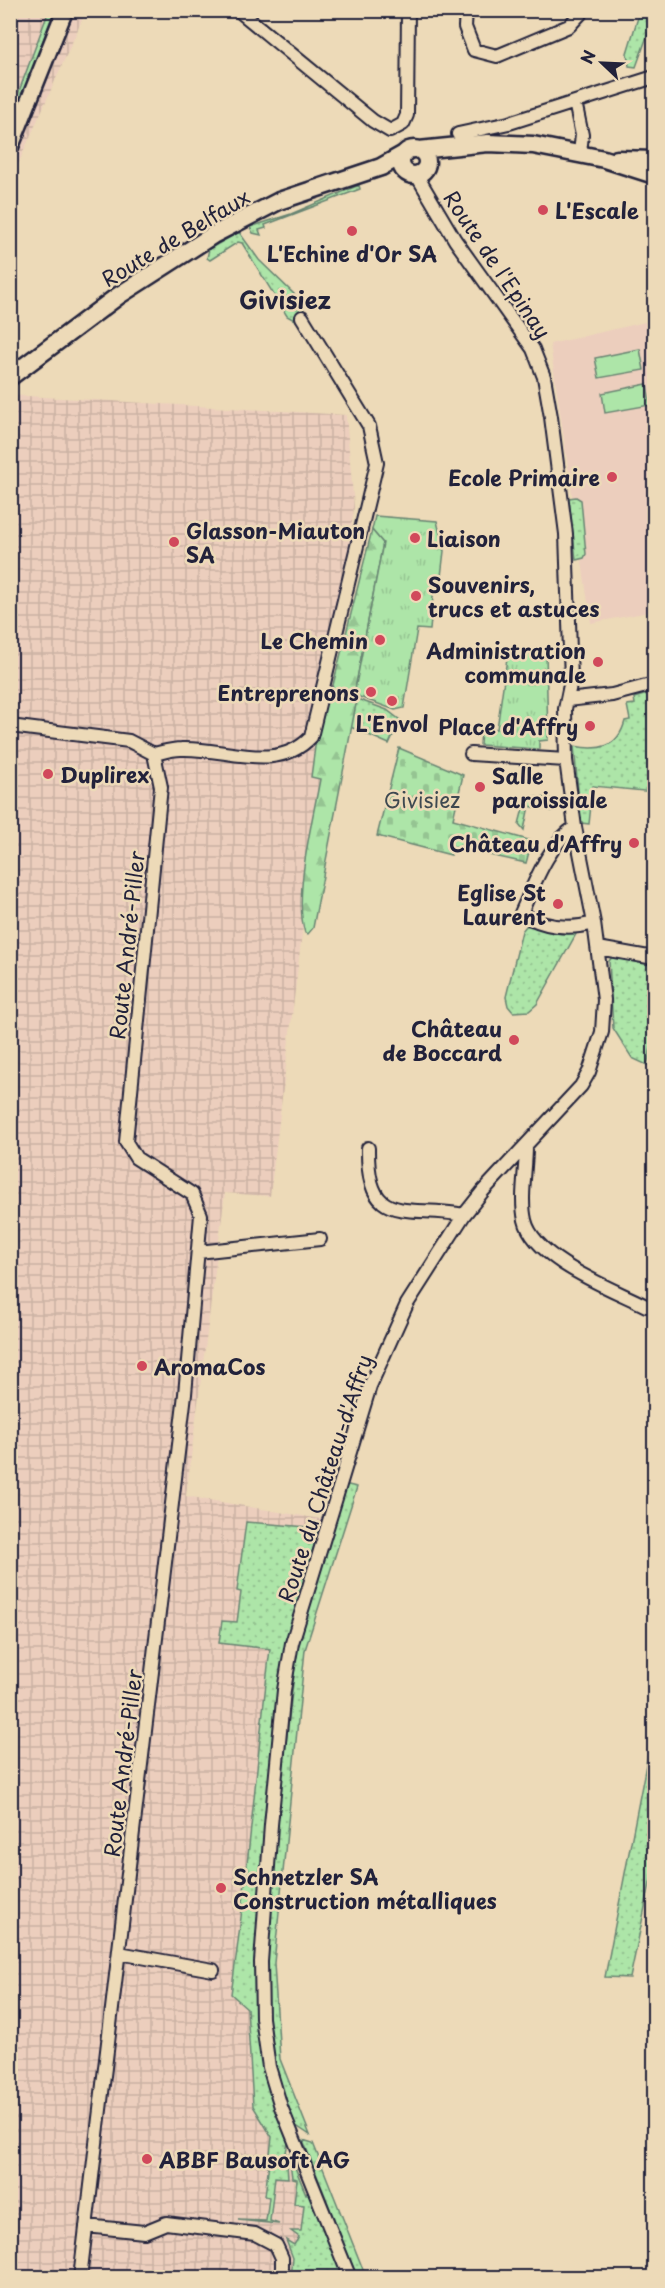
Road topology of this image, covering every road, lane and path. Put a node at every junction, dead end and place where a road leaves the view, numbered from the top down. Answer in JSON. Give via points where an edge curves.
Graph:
{"nodes":[{"id":1,"x":65,"y":10,"type":"edge"},
{"id":2,"x":238,"y":10,"type":"edge"},
{"id":3,"x":408,"y":10,"type":"edge"},
{"id":4,"x":466,"y":10,"type":"edge"},
{"id":5,"x":581,"y":16,"type":"edge"},
{"id":6,"x":654,"y":77,"type":"edge"},
{"id":7,"x":575,"y":102,"type":"junction"},
{"id":8,"x":458,"y":134,"type":"dead end"},
{"id":9,"x":10,"y":148,"type":"edge"},
{"id":10,"x":580,"y":153,"type":"junction"},
{"id":11,"x":604,"y":159,"type":"junction"},
{"id":12,"x":654,"y":160,"type":"edge"},
{"id":13,"x":414,"y":162,"type":"junction"},
{"id":14,"x":654,"y":175,"type":"edge"},
{"id":15,"x":302,"y":317,"type":"dead end"},
{"id":16,"x":10,"y":377,"type":"edge"},
{"id":17,"x":654,"y":684,"type":"edge"},
{"id":18,"x":567,"y":700,"type":"junction"},
{"id":19,"x":10,"y":726,"type":"edge"},
{"id":20,"x":154,"y":754,"type":"junction"},
{"id":21,"x":471,"y":754,"type":"dead end"},
{"id":22,"x":566,"y":760,"type":"junction"},
{"id":23,"x":575,"y":827,"type":"junction"},
{"id":24,"x":594,"y":923,"type":"junction"},
{"id":25,"x":598,"y":948,"type":"junction"},
{"id":26,"x":654,"y":958,"type":"edge"},
{"id":27,"x":526,"y":1147,"type":"junction"},
{"id":28,"x":368,"y":1148,"type":"dead end"},
{"id":29,"x":464,"y":1215,"type":"junction"},
{"id":30,"x":320,"y":1239,"type":"dead end"},
{"id":31,"x":198,"y":1252,"type":"junction"},
{"id":32,"x":646,"y":1306,"type":"dead end"},
{"id":33,"x":119,"y":1953,"type":"junction"},
{"id":34,"x":213,"y":1971,"type":"dead end"},
{"id":35,"x":86,"y":2226,"type":"junction"},
{"id":36,"x":80,"y":2277,"type":"edge"},
{"id":37,"x":282,"y":2277,"type":"edge"},
{"id":38,"x":351,"y":2277,"type":"edge"}],
"edges":[{"from":1,"to":9,"type":"street"},
{"from":2,"to":3,"type":"street","via":[[373,121],[390,130],[404,124],[407,115]]},
{"from":4,"to":5,"type":"street","via":[[465,27],[474,50],[497,56],[531,44]]},
{"from":6,"to":7,"type":"street"},
{"from":7,"to":8,"type":"street"},
{"from":7,"to":10,"type":"street","via":[[582,135]]},
{"from":10,"to":11,"type":"main road"},
{"from":10,"to":13,"type":"main road","via":[[489,143],[441,150]]},
{"from":11,"to":12,"type":"main road"},
{"from":11,"to":14,"type":"main road"},
{"from":13,"to":16,"type":"main road","name":"Route de Belfaux","via":[[381,167],[279,201],[213,235],[118,296]]},
{"from":13,"to":18,"type":"street","name":"Route de l'Epinay","via":[[455,240],[534,349],[542,369],[566,534],[571,680]]},
{"from":15,"to":20,"type":"street","via":[[369,426],[377,463],[311,737],[299,749],[280,756],[181,748]]},
{"from":17,"to":18,"type":"street"},
{"from":18,"to":22,"type":"street"},
{"from":19,"to":20,"type":"street","via":[[129,741]]},
{"from":20,"to":31,"type":"street","name":"Route André-Piller","via":[[160,797],[126,1142],[136,1158],[192,1194],[201,1215]]},
{"from":21,"to":22,"type":"street"},
{"from":22,"to":23,"type":"street"},
{"from":23,"to":24,"type":"street","name":"Route du Château-d'Affry"},
{"from":23,"to":24,"type":"street","via":[[566,833],[545,864],[521,913],[539,923],[568,927]]},
{"from":24,"to":25,"type":"street","name":"Route du Château-d'Affry"},
{"from":25,"to":26,"type":"street"},
{"from":25,"to":27,"type":"street","name":"Route du Château-d'Affry","via":[[604,1000],[602,1032],[589,1072],[570,1100]]},
{"from":27,"to":29,"type":"street","name":"Route du Château-d'Affry"},
{"from":27,"to":32,"type":"street","via":[[525,1221],[536,1241],[560,1262]]},
{"from":28,"to":29,"type":"street","via":[[373,1194],[388,1206],[399,1211],[437,1210]]},
{"from":29,"to":38,"type":"street","name":"Route du Château-d'Affry","via":[[407,1304],[370,1386],[292,1643],[282,1713],[261,1962],[262,2018],[269,2067],[296,2148]]},
{"from":30,"to":31,"type":"street"},
{"from":31,"to":33,"type":"street","name":"Route André-Piller"},
{"from":33,"to":34,"type":"street"},
{"from":33,"to":35,"type":"street","name":"Route André-Piller"},
{"from":35,"to":36,"type":"street","name":"Route André-Piller"},
{"from":35,"to":37,"type":"street","via":[[144,2232],[166,2223],[255,2234],[276,2245],[282,2258]]}]}
